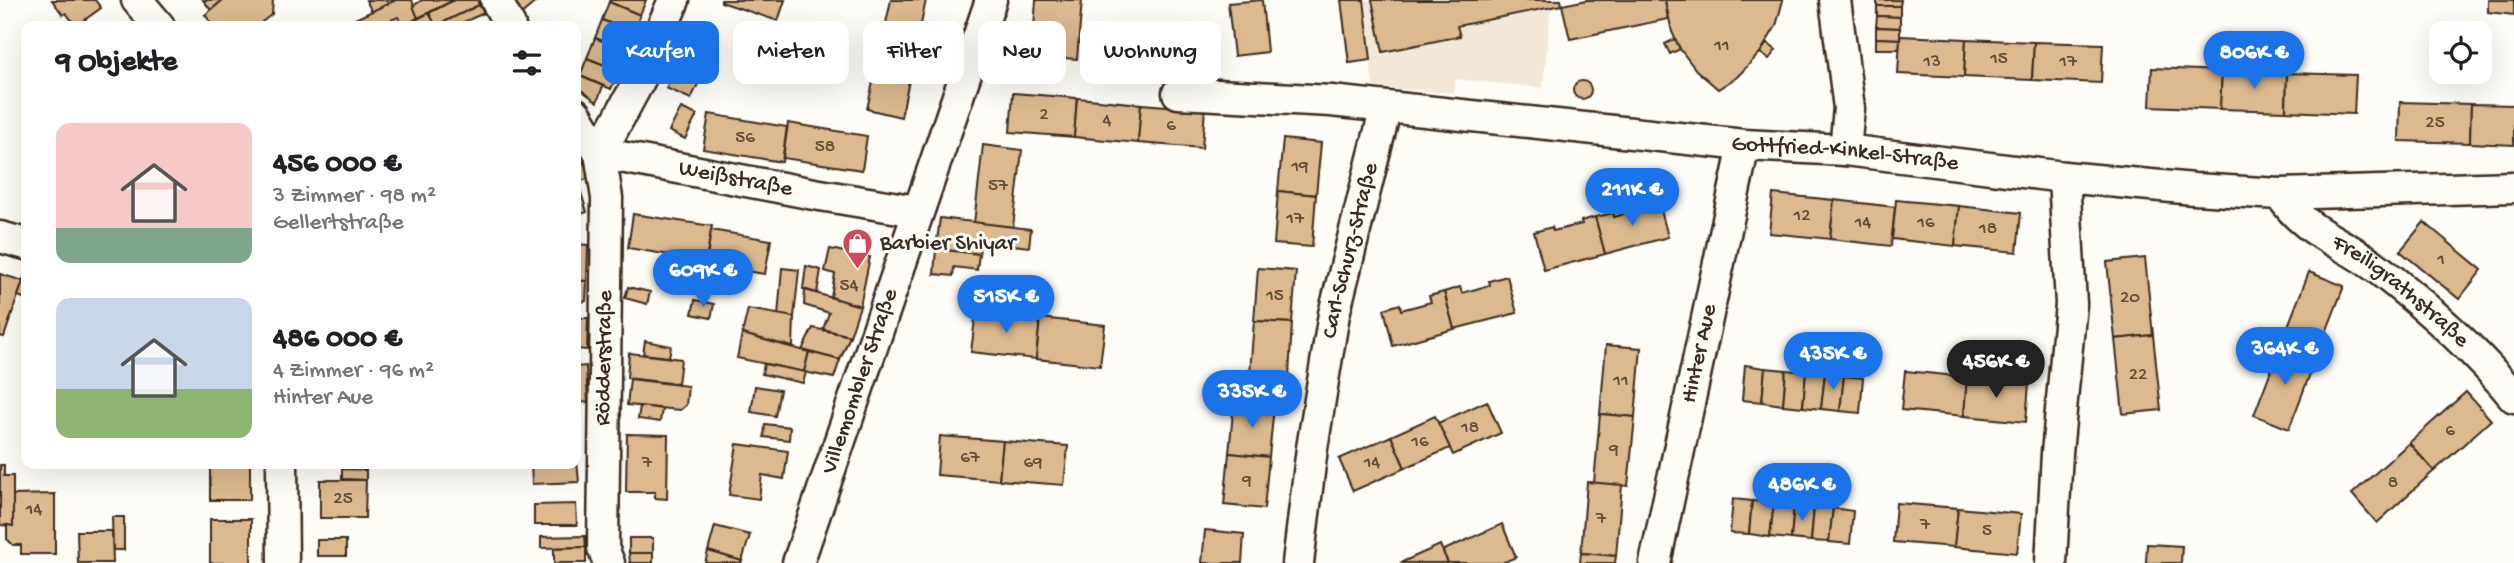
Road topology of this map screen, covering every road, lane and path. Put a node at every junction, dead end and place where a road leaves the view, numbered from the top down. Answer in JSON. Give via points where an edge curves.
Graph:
{"nodes":[{"id":1,"x":137,"y":0,"type":"edge"},
{"id":2,"x":496,"y":0,"type":"edge"},
{"id":3,"x":674,"y":0,"type":"edge"},
{"id":4,"x":991,"y":0,"type":"edge"},
{"id":5,"x":1835,"y":0,"type":"edge"},
{"id":6,"x":155,"y":21,"type":"edge"},
{"id":7,"x":507,"y":21,"type":"edge"},
{"id":8,"x":1178,"y":93,"type":"dead end"},
{"id":9,"x":1386,"y":107,"type":"junction"},
{"id":10,"x":581,"y":122,"type":"edge"},
{"id":11,"x":1744,"y":145,"type":"junction"},
{"id":12,"x":1845,"y":150,"type":"junction"},
{"id":13,"x":600,"y":153,"type":"junction"},
{"id":14,"x":2064,"y":177,"type":"junction"},
{"id":15,"x":2514,"y":187,"type":"edge"},
{"id":16,"x":2280,"y":194,"type":"junction"},
{"id":17,"x":917,"y":212,"type":"junction"},
{"id":18,"x":0,"y":237,"type":"edge"},
{"id":19,"x":21,"y":243,"type":"edge"},
{"id":20,"x":2514,"y":397,"type":"edge"},
{"id":21,"x":282,"y":469,"type":"edge"},
{"id":22,"x":283,"y":563,"type":"edge"},
{"id":23,"x":609,"y":563,"type":"edge"},
{"id":24,"x":798,"y":563,"type":"edge"},
{"id":25,"x":1298,"y":563,"type":"edge"},
{"id":26,"x":1655,"y":563,"type":"edge"},
{"id":27,"x":2051,"y":563,"type":"edge"}],
"edges":[{"from":1,"to":6,"type":"street"},
{"from":2,"to":7,"type":"street"},
{"from":3,"to":13,"type":"street","via":[[640,79]]},
{"from":4,"to":17,"type":"street","name":"Villemombler Straße"},
{"from":5,"to":12,"type":"street","via":[[1849,108]]},
{"from":8,"to":9,"type":"street","name":"Gottfried-Kinkel-Straße"},
{"from":9,"to":11,"type":"street","name":"Gottfried-Kinkel-Straße"},
{"from":9,"to":25,"type":"street","name":"Carl-Schurz-Straße","via":[[1334,314]]},
{"from":10,"to":13,"type":"street"},
{"from":11,"to":12,"type":"street","name":"Gottfried-Kinkel-Straße"},
{"from":11,"to":26,"type":"street","name":"Hinter Aue"},
{"from":12,"to":14,"type":"street","name":"Gottfried-Kinkel-Straße"},
{"from":13,"to":17,"type":"street","name":"Weißstraße"},
{"from":13,"to":23,"type":"street","name":"Rödderstraße","via":[[607,198],[603,548]]},
{"from":14,"to":16,"type":"street","name":"Gottfried-Kinkel-Straße"},
{"from":14,"to":27,"type":"street","via":[[2071,304]]},
{"from":15,"to":16,"type":"street","name":"Gottfried-Kinkel-Straße"},
{"from":16,"to":20,"type":"street","name":"Freiligrathstraße","via":[[2305,224],[2374,265],[2436,315]]},
{"from":17,"to":24,"type":"street","name":"Villemombler Straße"},
{"from":18,"to":19,"type":"street"},
{"from":21,"to":22,"type":"street"}]}
